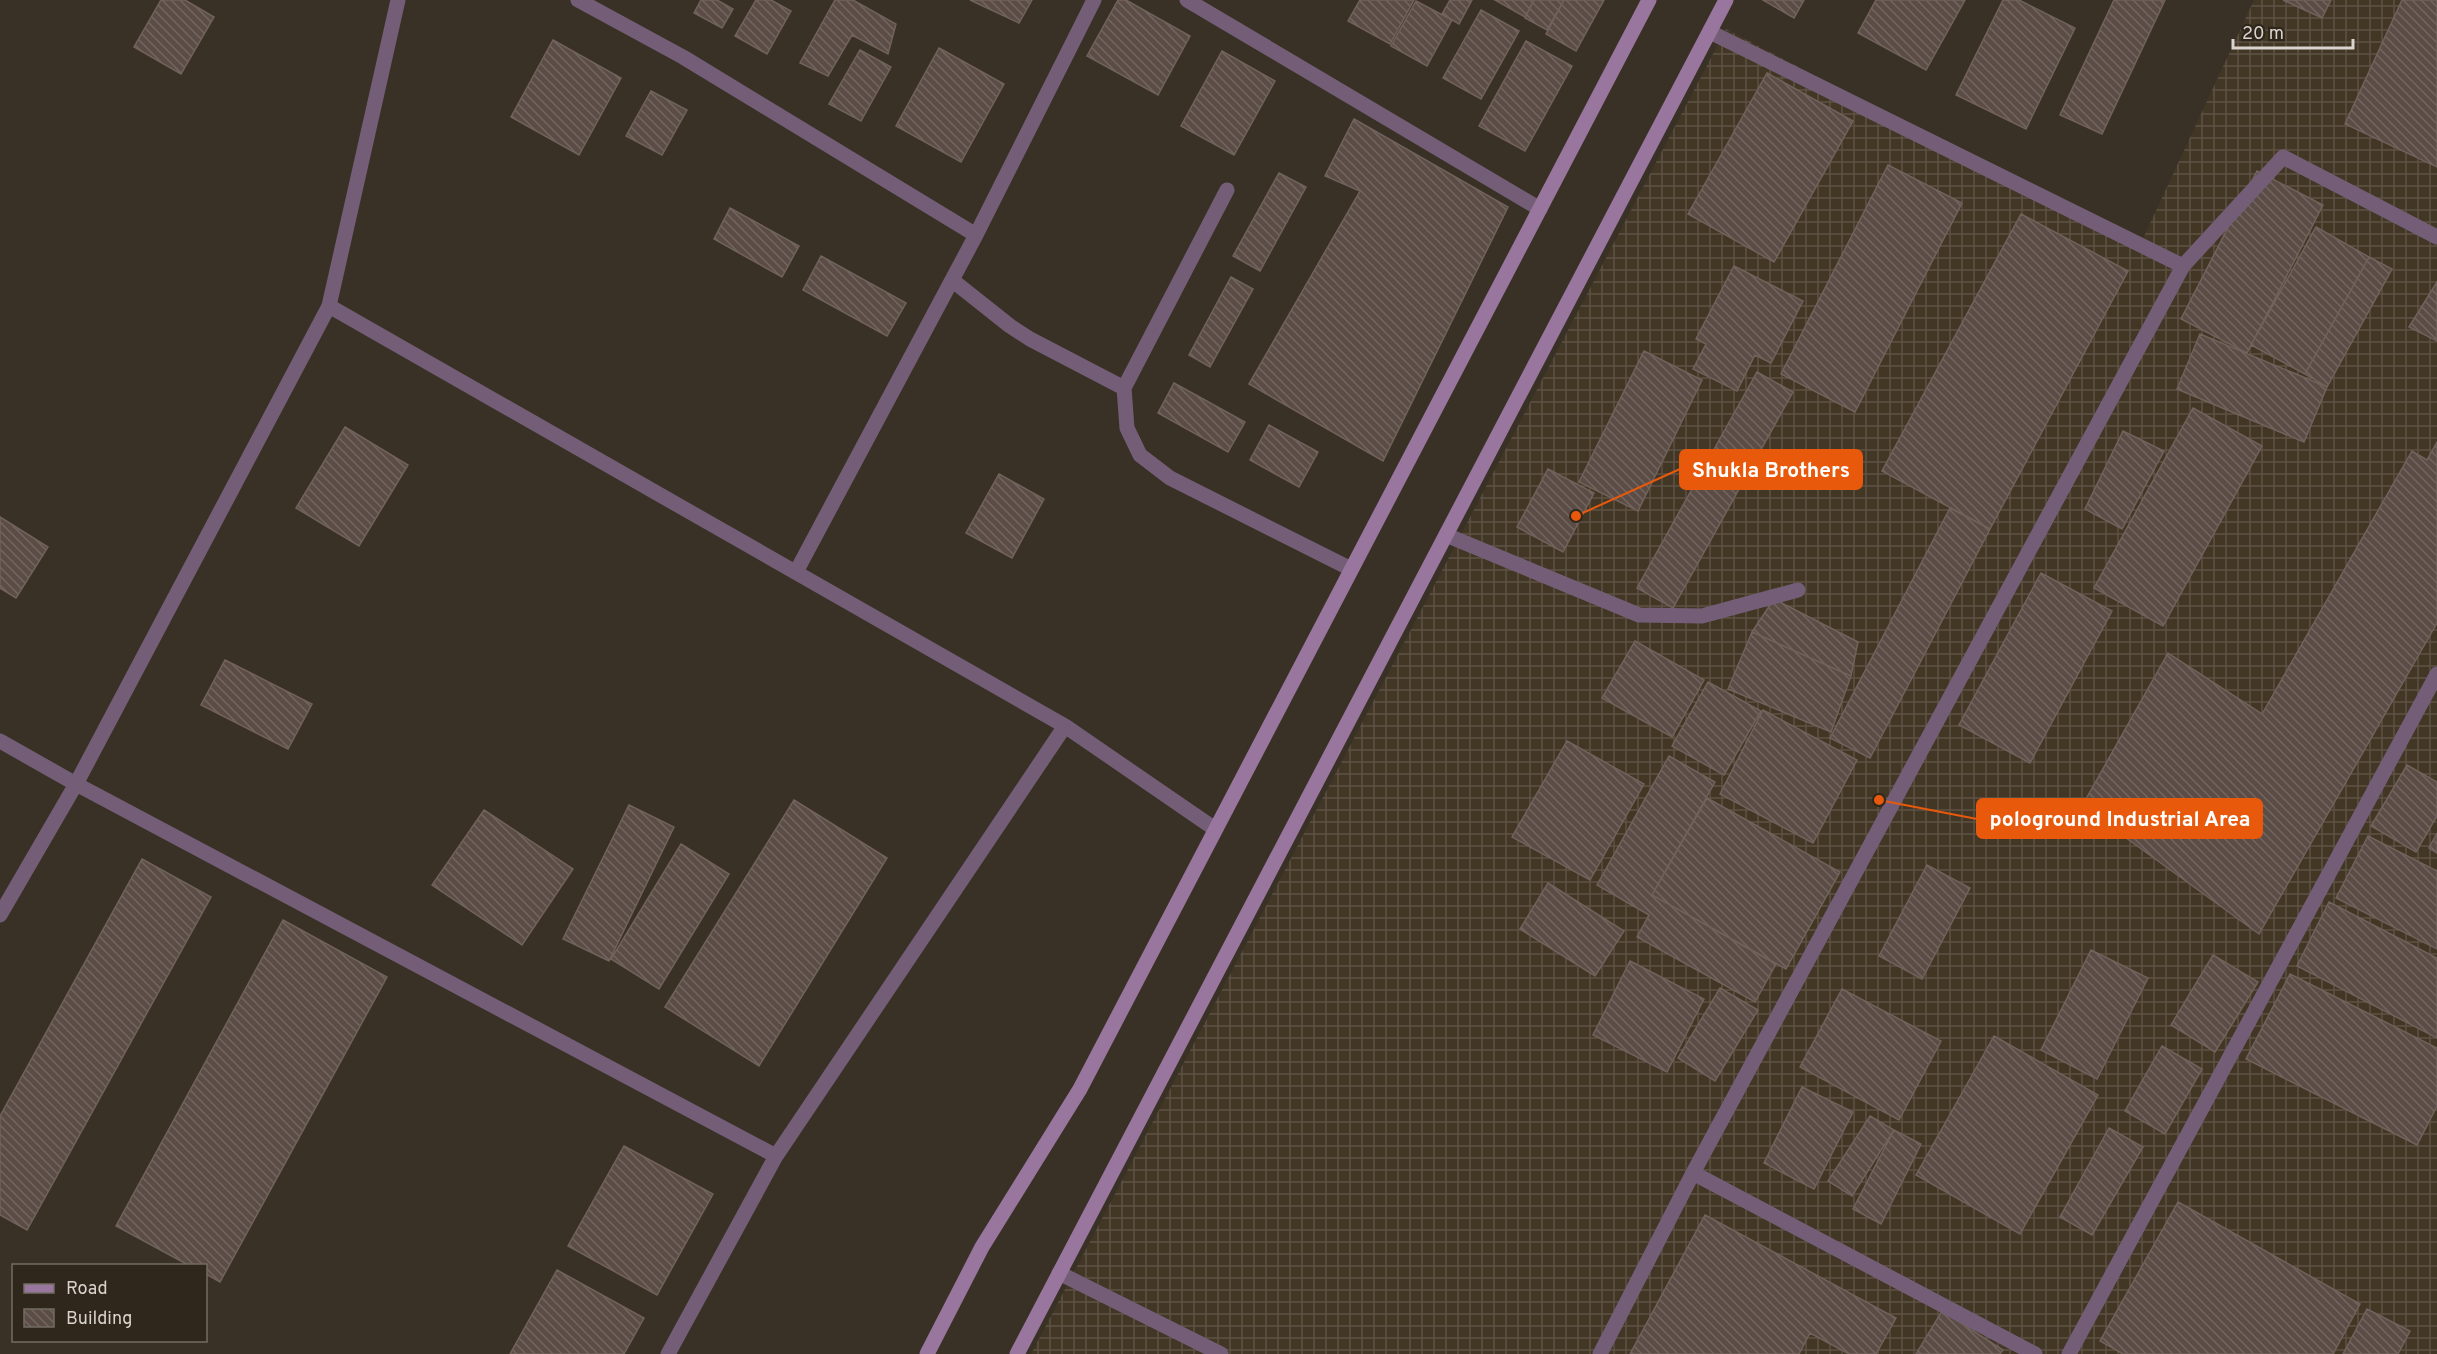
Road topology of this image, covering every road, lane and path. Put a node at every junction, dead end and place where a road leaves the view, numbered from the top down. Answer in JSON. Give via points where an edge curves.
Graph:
{"nodes":[{"id":1,"x":398,"y":0,"type":"edge"},
{"id":2,"x":578,"y":0,"type":"edge"},
{"id":3,"x":1094,"y":0,"type":"edge"},
{"id":4,"x":1188,"y":0,"type":"edge"},
{"id":5,"x":1649,"y":0,"type":"edge"},
{"id":6,"x":1726,"y":0,"type":"edge"},
{"id":7,"x":1710,"y":32,"type":"junction"},
{"id":8,"x":1227,"y":190,"type":"dead end"},
{"id":9,"x":1540,"y":209,"type":"junction"},
{"id":10,"x":976,"y":235,"type":"junction"},
{"id":11,"x":2437,"y":237,"type":"edge"},
{"id":12,"x":2183,"y":266,"type":"junction"},
{"id":13,"x":952,"y":280,"type":"junction"},
{"id":14,"x":328,"y":306,"type":"junction"},
{"id":15,"x":1124,"y":388,"type":"junction"},
{"id":16,"x":1446,"y":535,"type":"junction"},
{"id":17,"x":1351,"y":569,"type":"junction"},
{"id":18,"x":796,"y":572,"type":"junction"},
{"id":19,"x":1798,"y":590,"type":"dead end"},
{"id":20,"x":2437,"y":674,"type":"edge"},
{"id":21,"x":1065,"y":726,"type":"junction"},
{"id":22,"x":0,"y":741,"type":"edge"},
{"id":23,"x":76,"y":784,"type":"junction"},
{"id":24,"x":1215,"y":829,"type":"junction"},
{"id":25,"x":0,"y":915,"type":"edge"},
{"id":26,"x":776,"y":1156,"type":"junction"},
{"id":27,"x":1693,"y":1173,"type":"junction"},
{"id":28,"x":1059,"y":1273,"type":"junction"},
{"id":29,"x":668,"y":1354,"type":"edge"},
{"id":30,"x":927,"y":1354,"type":"edge"},
{"id":31,"x":1017,"y":1354,"type":"edge"},
{"id":32,"x":1221,"y":1354,"type":"edge"},
{"id":33,"x":1600,"y":1354,"type":"edge"},
{"id":34,"x":2035,"y":1354,"type":"edge"},
{"id":35,"x":2068,"y":1354,"type":"edge"}],
"edges":[{"from":1,"to":14,"type":"street"},
{"from":2,"to":10,"type":"street","via":[[693,63]]},
{"from":3,"to":10,"type":"street"},
{"from":4,"to":9,"type":"street"},
{"from":5,"to":9,"type":"main road"},
{"from":6,"to":7,"type":"main road"},
{"from":7,"to":12,"type":"street"},
{"from":7,"to":16,"type":"main road"},
{"from":8,"to":15,"type":"street"},
{"from":9,"to":17,"type":"main road"},
{"from":10,"to":13,"type":"street"},
{"from":11,"to":12,"type":"street","via":[[2283,158]]},
{"from":12,"to":27,"type":"street"},
{"from":13,"to":15,"type":"street","via":[[1030,339]]},
{"from":13,"to":18,"type":"street"},
{"from":14,"to":18,"type":"street"},
{"from":14,"to":23,"type":"street"},
{"from":15,"to":17,"type":"street","via":[[1127,428],[1140,455],[1170,478]]},
{"from":16,"to":19,"type":"street","via":[[1638,615],[1702,616]]},
{"from":16,"to":28,"type":"main road"},
{"from":17,"to":24,"type":"main road"},
{"from":18,"to":21,"type":"street"},
{"from":20,"to":35,"type":"street"},
{"from":21,"to":24,"type":"street"},
{"from":21,"to":26,"type":"street"},
{"from":22,"to":23,"type":"street"},
{"from":23,"to":25,"type":"street"},
{"from":23,"to":26,"type":"street"},
{"from":24,"to":30,"type":"main road","via":[[1080,1089],[982,1247]]},
{"from":26,"to":29,"type":"street"},
{"from":27,"to":33,"type":"street"},
{"from":27,"to":34,"type":"street"},
{"from":28,"to":31,"type":"main road"},
{"from":28,"to":32,"type":"street"}]}
